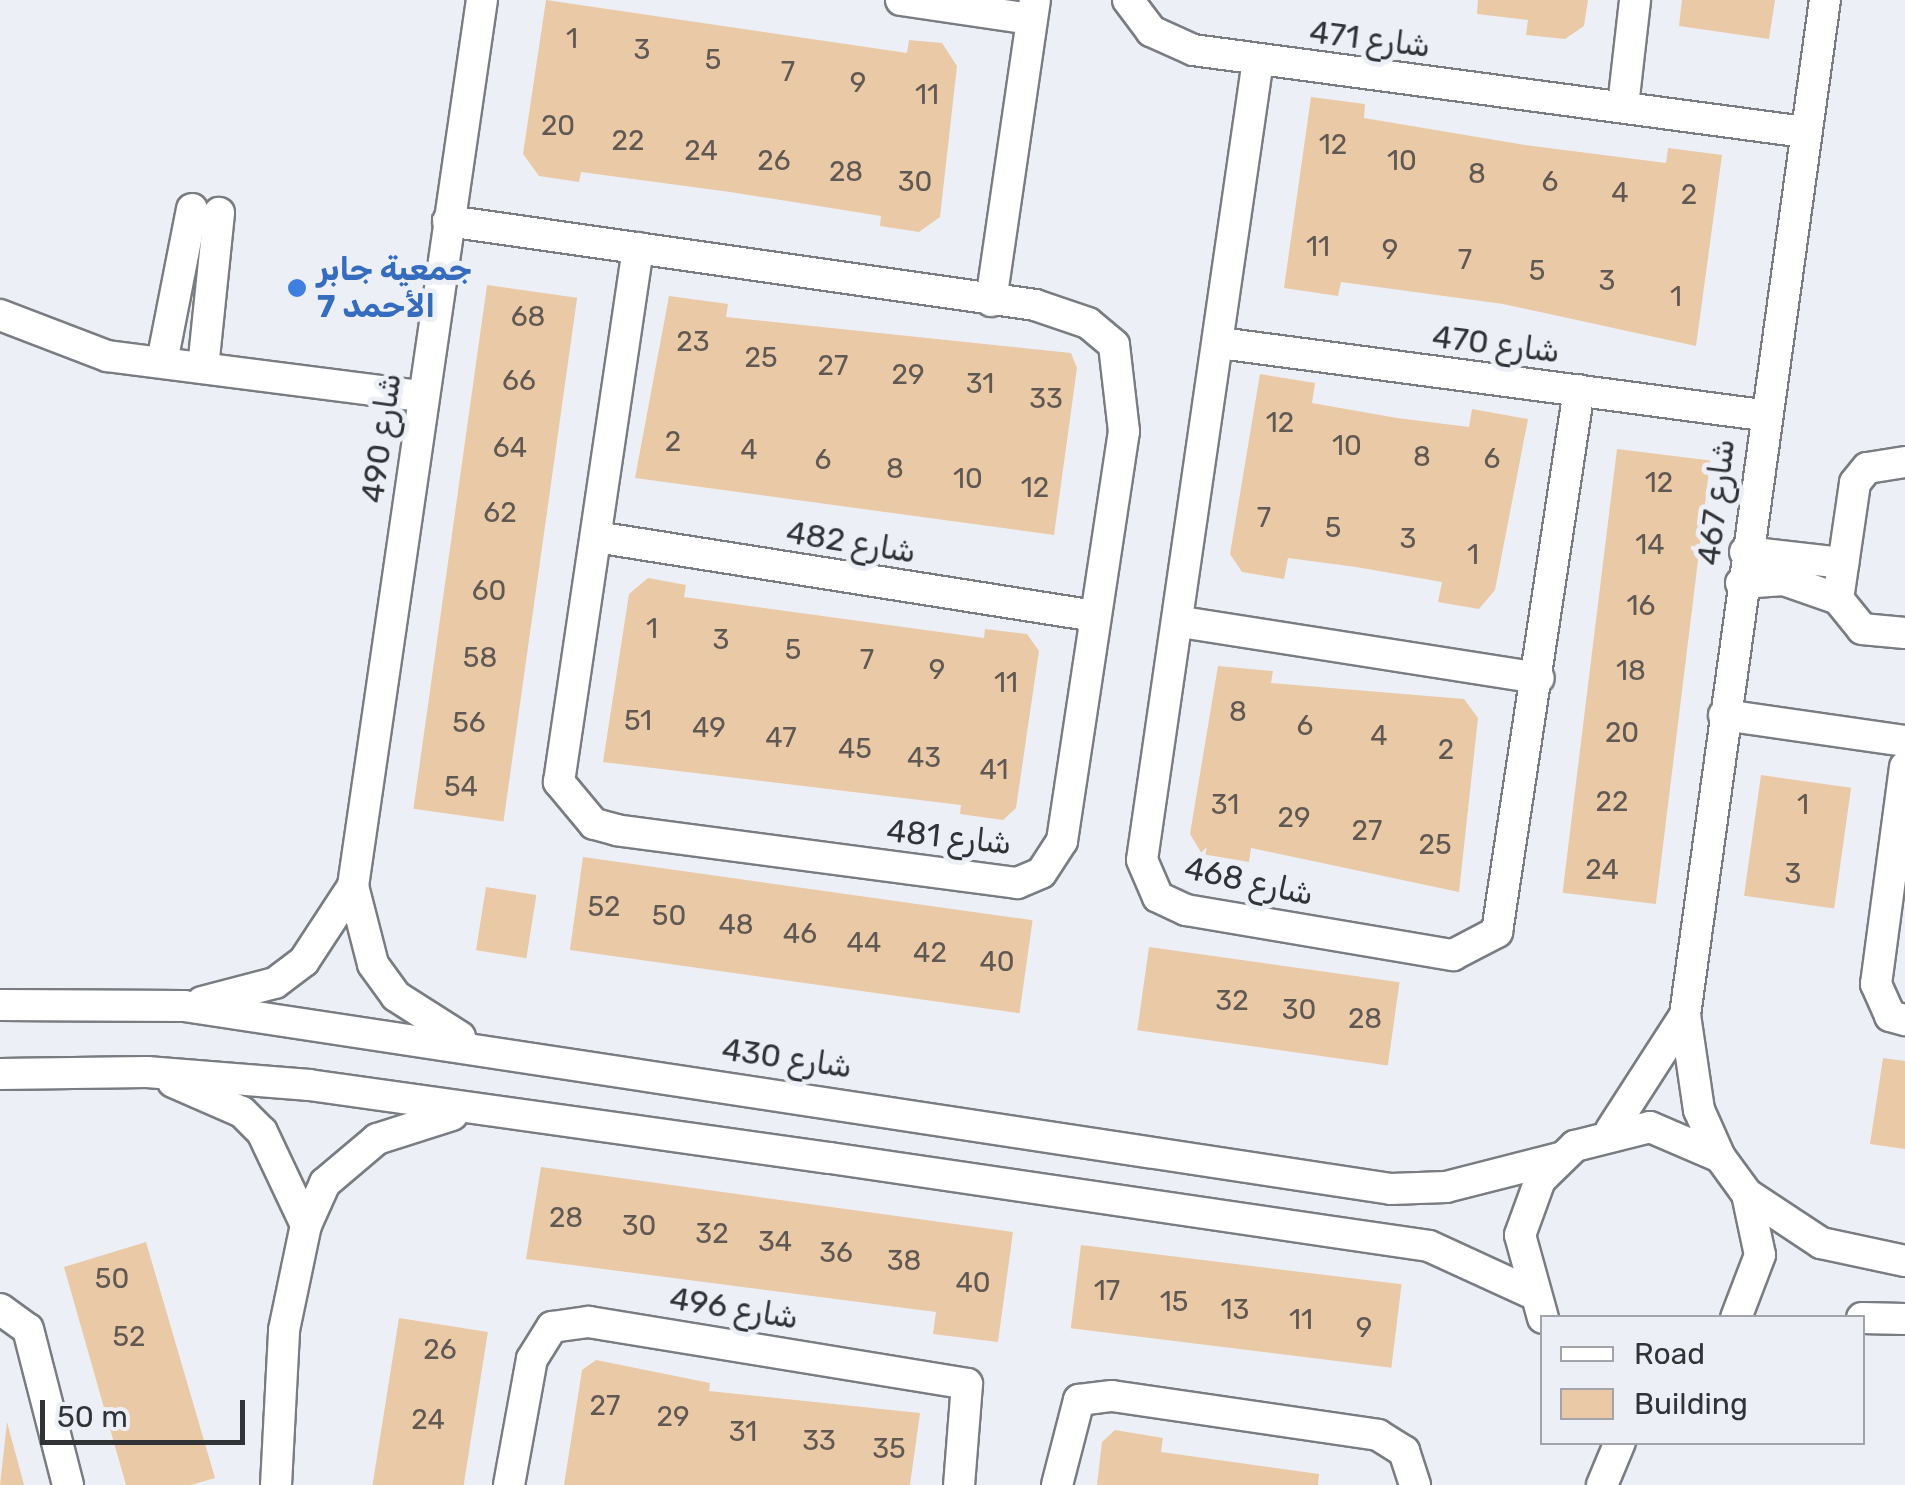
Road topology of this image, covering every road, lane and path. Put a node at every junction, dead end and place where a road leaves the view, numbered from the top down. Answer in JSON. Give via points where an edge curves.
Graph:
{"nodes":[{"id":1,"x":482,"y":0,"type":"edge"},
{"id":2,"x":901,"y":0,"type":"edge"},
{"id":3,"x":1128,"y":0,"type":"edge"},
{"id":4,"x":1635,"y":0,"type":"edge"},
{"id":5,"x":1825,"y":0,"type":"edge"},
{"id":6,"x":1034,"y":9,"type":"edge"},
{"id":7,"x":1258,"y":60,"type":"junction"},
{"id":8,"x":1623,"y":106,"type":"junction"},
{"id":9,"x":1804,"y":132,"type":"junction"},
{"id":10,"x":448,"y":221,"type":"junction"},
{"id":11,"x":638,"y":248,"type":"junction"},
{"id":12,"x":990,"y":300,"type":"junction"},
{"id":13,"x":0,"y":315,"type":"edge"},
{"id":14,"x":1220,"y":343,"type":"junction"},
{"id":15,"x":162,"y":362,"type":"junction"},
{"id":16,"x":203,"y":368,"type":"junction"},
{"id":17,"x":1579,"y":390,"type":"junction"},
{"id":18,"x":422,"y":396,"type":"junction"},
{"id":19,"x":1762,"y":415,"type":"junction"},
{"id":20,"x":1905,"y":462,"type":"edge"},
{"id":21,"x":596,"y":537,"type":"junction"},
{"id":22,"x":1843,"y":563,"type":"junction"},
{"id":23,"x":1743,"y":568,"type":"junction"},
{"id":24,"x":1838,"y":599,"type":"junction"},
{"id":25,"x":1095,"y":616,"type":"junction"},
{"id":26,"x":1181,"y":622,"type":"junction"},
{"id":27,"x":1905,"y":633,"type":"edge"},
{"id":28,"x":1539,"y":678,"type":"junction"},
{"id":29,"x":1724,"y":716,"type":"junction"},
{"id":30,"x":1905,"y":741,"type":"edge"},
{"id":31,"x":1905,"y":767,"type":"edge"},
{"id":32,"x":353,"y":886,"type":"junction"},
{"id":33,"x":0,"y":1005,"type":"edge"},
{"id":34,"x":184,"y":1006,"type":"junction"},
{"id":35,"x":1685,"y":1015,"type":"junction"},
{"id":36,"x":1905,"y":1020,"type":"edge"},
{"id":37,"x":482,"y":1048,"type":"junction"},
{"id":38,"x":148,"y":1072,"type":"junction"},
{"id":39,"x":0,"y":1074,"type":"edge"},
{"id":40,"x":469,"y":1111,"type":"junction"},
{"id":41,"x":1610,"y":1130,"type":"junction"},
{"id":42,"x":1560,"y":1158,"type":"junction"},
{"id":43,"x":1720,"y":1158,"type":"junction"},
{"id":44,"x":1748,"y":1194,"type":"junction"},
{"id":45,"x":306,"y":1225,"type":"junction"},
{"id":46,"x":1905,"y":1261,"type":"edge"},
{"id":47,"x":1536,"y":1305,"type":"edge"},
{"id":48,"x":0,"y":1310,"type":"edge"},
{"id":49,"x":1737,"y":1315,"type":"edge"},
{"id":50,"x":1865,"y":1318,"type":"edge"},
{"id":51,"x":1905,"y":1319,"type":"edge"},
{"id":52,"x":1595,"y":1445,"type":"edge"},
{"id":53,"x":1619,"y":1445,"type":"edge"},
{"id":54,"x":68,"y":1485,"type":"edge"},
{"id":55,"x":276,"y":1485,"type":"edge"},
{"id":56,"x":509,"y":1485,"type":"edge"},
{"id":57,"x":959,"y":1485,"type":"edge"},
{"id":58,"x":1057,"y":1485,"type":"edge"},
{"id":59,"x":1415,"y":1485,"type":"edge"},
{"id":60,"x":1602,"y":1485,"type":"edge"}],
"edges":[{"from":1,"to":10,"type":"street","name":"شارع 490"},
{"from":2,"to":6,"type":"street"},
{"from":3,"to":7,"type":"street","name":"شارع 471","via":[[1165,37]]},
{"from":4,"to":8,"type":"street"},
{"from":5,"to":9,"type":"street","name":"شارع 467"},
{"from":6,"to":12,"type":"street"},
{"from":7,"to":8,"type":"street","name":"شارع 471"},
{"from":7,"to":14,"type":"street","name":"شارع 468"},
{"from":8,"to":9,"type":"street","name":"شارع 471"},
{"from":9,"to":19,"type":"street","name":"شارع 467"},
{"from":10,"to":11,"type":"street","name":"شارع 481"},
{"from":10,"to":18,"type":"street","name":"شارع 490"},
{"from":11,"to":12,"type":"street","name":"شارع 481"},
{"from":11,"to":21,"type":"street","name":"شارع 481"},
{"from":12,"to":25,"type":"street","name":"شارع 481","via":[[1088,322],[1114,344],[1124,431]]},
{"from":13,"to":15,"type":"street","via":[[107,356]]},
{"from":14,"to":17,"type":"street","name":"شارع 470"},
{"from":14,"to":26,"type":"street","name":"شارع 468"},
{"from":15,"to":16,"type":"street"},
{"from":15,"to":16,"type":"street","via":[[206,211]]},
{"from":16,"to":18,"type":"street"},
{"from":17,"to":19,"type":"street","name":"شارع 470"},
{"from":17,"to":28,"type":"street","name":"شارع 468"},
{"from":18,"to":32,"type":"street","name":"شارع 490"},
{"from":19,"to":23,"type":"street","name":"شارع 467"},
{"from":20,"to":22,"type":"street","via":[[1867,468],[1856,483]]},
{"from":21,"to":25,"type":"street","name":"شارع 482"},
{"from":21,"to":25,"type":"street","name":"شارع 481","via":[[557,766],[572,802],[617,830],[1016,882],[1041,873],[1062,841]]},
{"from":22,"to":23,"type":"street"},
{"from":22,"to":24,"type":"street"},
{"from":23,"to":24,"type":"street"},
{"from":23,"to":29,"type":"street","name":"شارع 467"},
{"from":24,"to":27,"type":"street","via":[[1862,629]]},
{"from":26,"to":28,"type":"street"},
{"from":26,"to":28,"type":"street","name":"شارع 468","via":[[1142,860],[1158,896],[1186,910],[1452,955],[1482,945],[1505,912]]},
{"from":29,"to":30,"type":"street"},
{"from":29,"to":35,"type":"street","name":"شارع 467"},
{"from":31,"to":36,"type":"street","via":[[1876,984],[1890,1016]]},
{"from":32,"to":34,"type":"street","name":"شارع 490","via":[[326,937],[275,982]]},
{"from":32,"to":37,"type":"street","name":"شارع 490","via":[[372,964],[396,996]]},
{"from":33,"to":34,"type":"street","name":"شارع 430"},
{"from":34,"to":37,"type":"street","name":"شارع 430"},
{"from":35,"to":41,"type":"street","name":"شارع 467"},
{"from":35,"to":43,"type":"street","name":"شارع 467","via":[[1700,1110]]},
{"from":37,"to":42,"type":"street","name":"شارع 430","via":[[1391,1189],[1476,1181]]},
{"from":38,"to":39,"type":"street"},
{"from":38,"to":40,"type":"street"},
{"from":38,"to":45,"type":"street","via":[[242,1112],[275,1152]]},
{"from":40,"to":45,"type":"street","via":[[376,1139],[326,1183]]},
{"from":40,"to":47,"type":"street","via":[[1366,1234],[1468,1258]]},
{"from":41,"to":42,"type":"street"},
{"from":41,"to":43,"type":"street","via":[[1687,1136]]},
{"from":42,"to":47,"type":"street","via":[[1540,1180],[1520,1235]]},
{"from":43,"to":44,"type":"street"},
{"from":44,"to":46,"type":"street","via":[[1820,1243]]},
{"from":44,"to":49,"type":"street","via":[[1760,1255]]},
{"from":45,"to":55,"type":"street","via":[[284,1330]]},
{"from":48,"to":54,"type":"street","via":[[28,1328]]},
{"from":50,"to":51,"type":"street"},
{"from":52,"to":60,"type":"street"},
{"from":53,"to":60,"type":"street"},
{"from":56,"to":57,"type":"street","name":"شارع 496","via":[[532,1359],[552,1327],[589,1322],[967,1384]]},
{"from":58,"to":59,"type":"street","via":[[1079,1400],[1112,1396],[1378,1435],[1404,1451]]}]}
